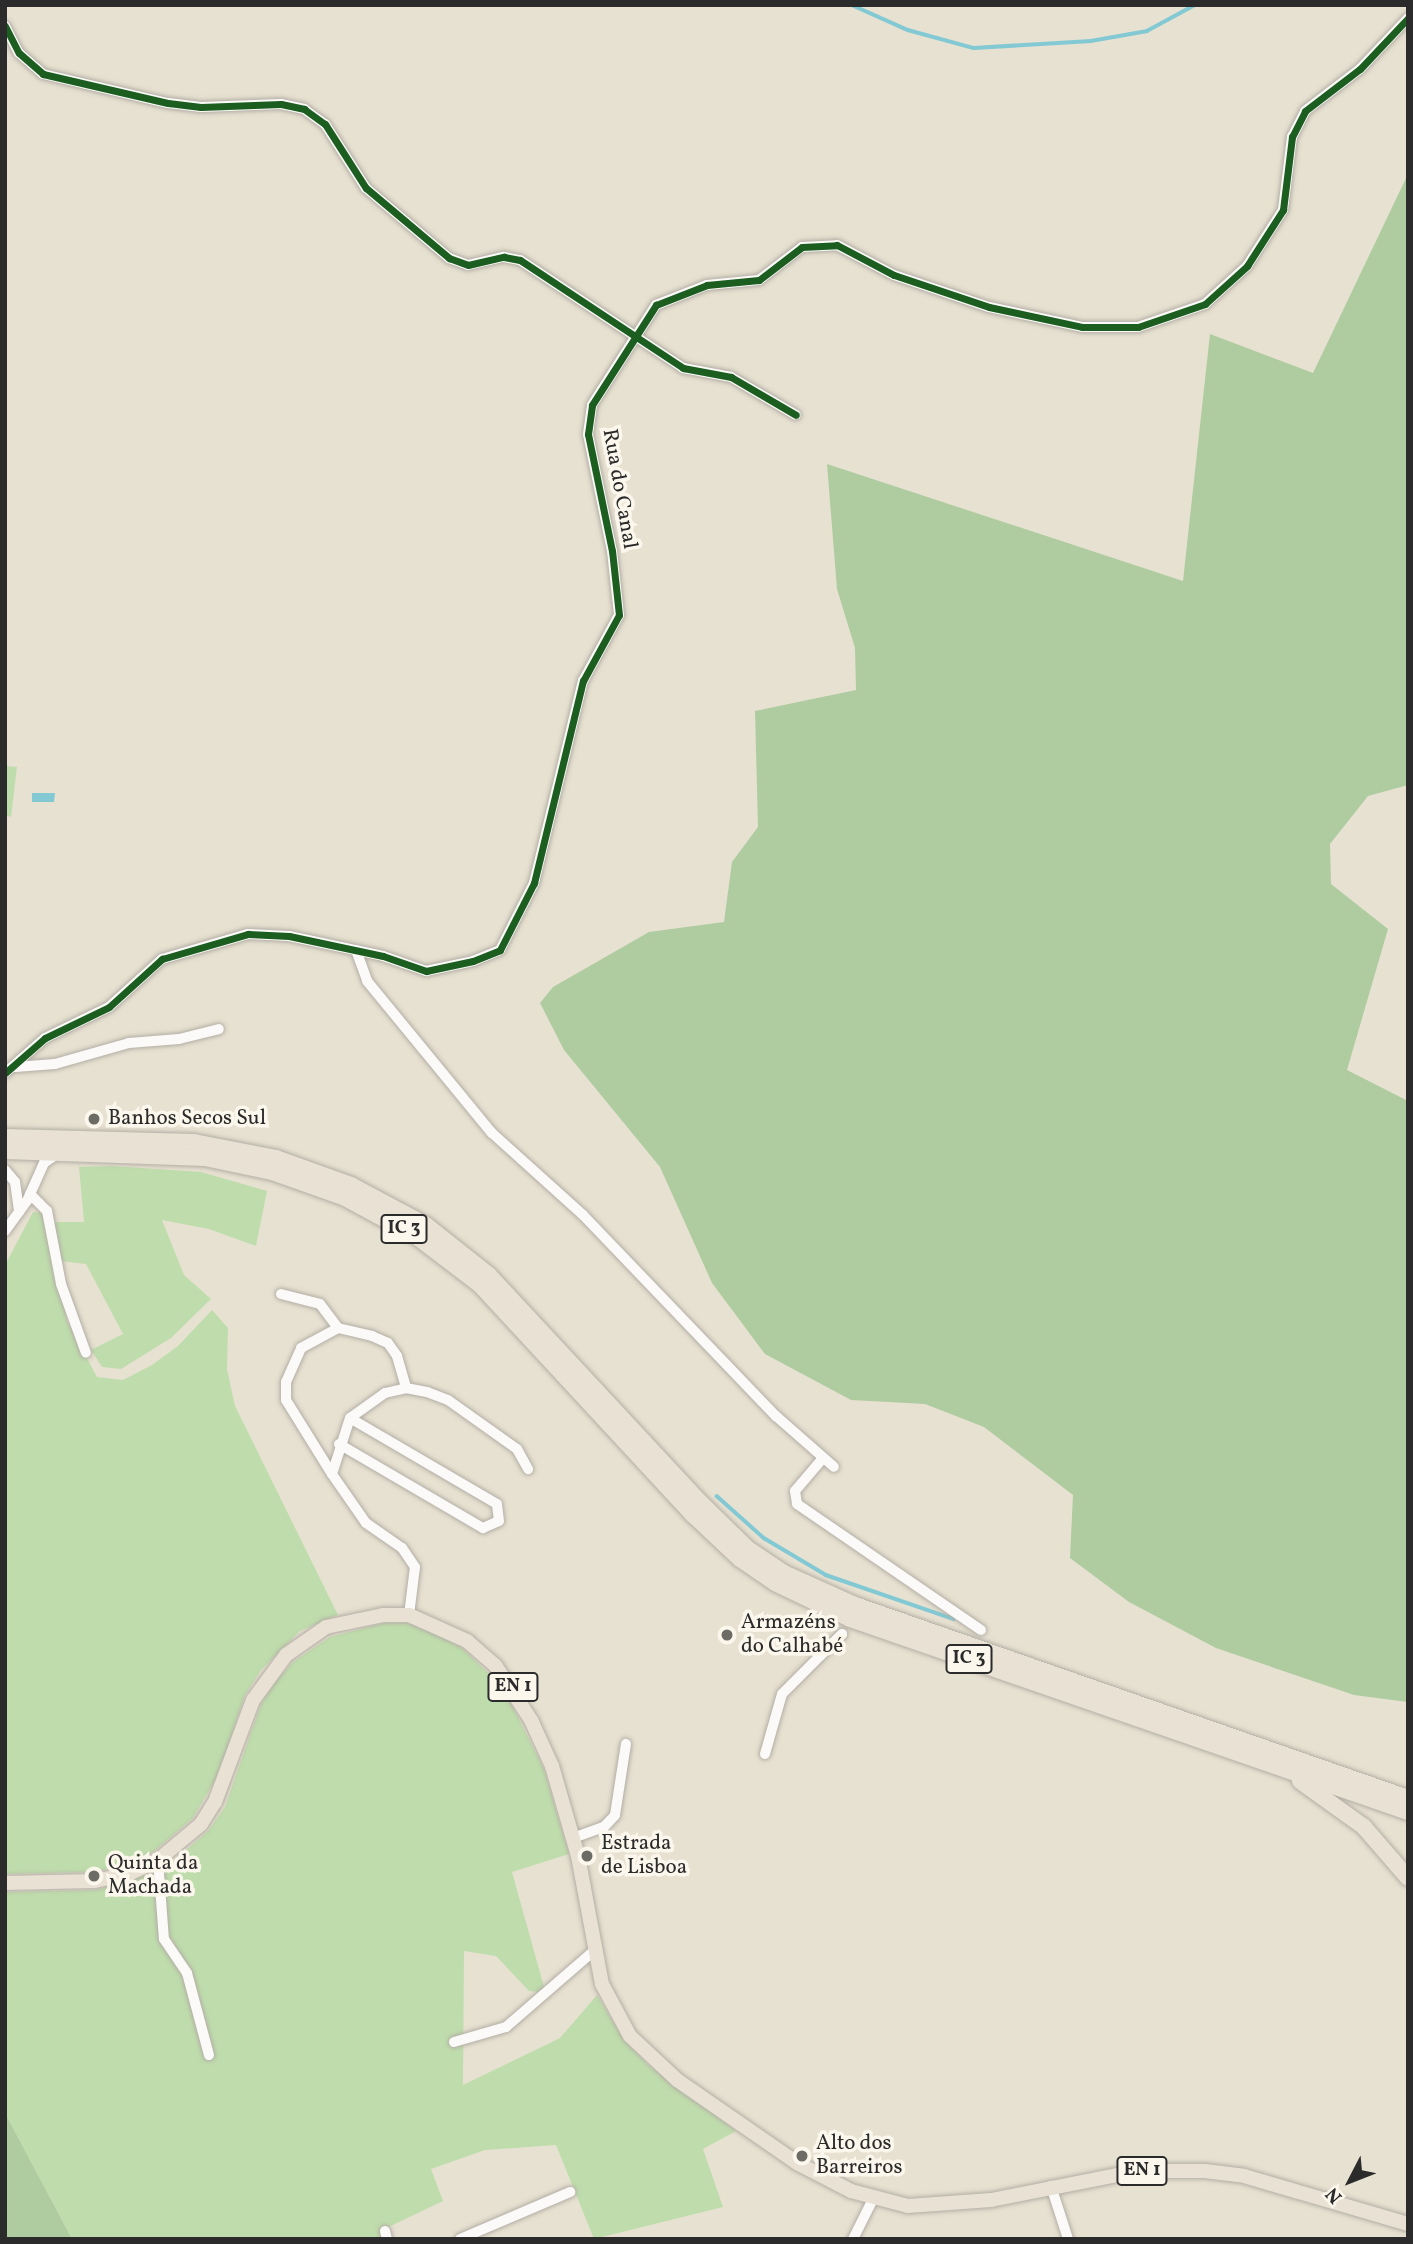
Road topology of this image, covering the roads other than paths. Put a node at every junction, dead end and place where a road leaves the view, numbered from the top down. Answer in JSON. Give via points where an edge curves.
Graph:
{"nodes":[{"id":1,"x":1408,"y":18,"type":"edge"},
{"id":2,"x":5,"y":26,"type":"edge"},
{"id":3,"x":634,"y":340,"type":"junction"},
{"id":4,"x":796,"y":415,"type":"dead end"},
{"id":5,"x":356,"y":950,"type":"junction"},
{"id":6,"x":219,"y":1029,"type":"dead end"},
{"id":7,"x":10,"y":1070,"type":"edge"},
{"id":8,"x":5,"y":1137,"type":"edge"},
{"id":9,"x":63,"y":1150,"type":"junction"},
{"id":10,"x":5,"y":1151,"type":"edge"},
{"id":11,"x":5,"y":1170,"type":"edge"},
{"id":12,"x":30,"y":1194,"type":"junction"},
{"id":13,"x":19,"y":1212,"type":"junction"},
{"id":14,"x":5,"y":1231,"type":"edge"},
{"id":15,"x":281,"y":1294,"type":"dead end"},
{"id":16,"x":338,"y":1328,"type":"junction"},
{"id":17,"x":86,"y":1353,"type":"dead end"},
{"id":18,"x":406,"y":1388,"type":"junction"},
{"id":19,"x":350,"y":1418,"type":"junction"},
{"id":20,"x":339,"y":1444,"type":"junction"},
{"id":21,"x":823,"y":1458,"type":"junction"},
{"id":22,"x":834,"y":1467,"type":"dead end"},
{"id":23,"x":528,"y":1469,"type":"dead end"},
{"id":24,"x":332,"y":1475,"type":"junction"},
{"id":25,"x":409,"y":1615,"type":"junction"},
{"id":26,"x":981,"y":1630,"type":"dead end"},
{"id":27,"x":842,"y":1634,"type":"dead end"},
{"id":28,"x":626,"y":1744,"type":"dead end"},
{"id":29,"x":765,"y":1754,"type":"dead end"},
{"id":30,"x":1281,"y":1768,"type":"junction"},
{"id":31,"x":1370,"y":1784,"type":"junction"},
{"id":32,"x":1408,"y":1788,"type":"edge"},
{"id":33,"x":1408,"y":1798,"type":"edge"},
{"id":34,"x":1408,"y":1812,"type":"edge"},
{"id":35,"x":573,"y":1838,"type":"junction"},
{"id":36,"x":159,"y":1860,"type":"junction"},
{"id":37,"x":1408,"y":1878,"type":"edge"},
{"id":38,"x":5,"y":1883,"type":"edge"},
{"id":39,"x":596,"y":1950,"type":"junction"},
{"id":40,"x":454,"y":2042,"type":"dead end"},
{"id":41,"x":209,"y":2055,"type":"dead end"},
{"id":42,"x":1051,"y":2186,"type":"junction"},
{"id":43,"x":570,"y":2192,"type":"dead end"},
{"id":44,"x":874,"y":2197,"type":"junction"},
{"id":45,"x":1408,"y":2224,"type":"edge"},
{"id":46,"x":460,"y":2239,"type":"edge"},
{"id":47,"x":853,"y":2239,"type":"edge"},
{"id":48,"x":1068,"y":2239,"type":"edge"}],
"edges":[{"from":1,"to":3,"type":"street","name":"Rua do Canal","via":[[1360,69],[1305,111],[1292,137],[1283,210],[1247,266],[1205,304],[1138,327],[1082,327],[977,303],[894,275],[837,245],[802,247],[760,280],[707,285],[656,305]]},
{"from":2,"to":3,"type":"street","via":[[19,53],[43,74],[168,103],[201,107],[281,104],[304,109],[326,124],[366,188],[449,258],[468,265],[504,257],[539,268]]},
{"from":3,"to":4,"type":"street","via":[[683,368],[732,377]]},
{"from":3,"to":5,"type":"street","name":"Rua do Canal","via":[[592,405],[589,434],[612,551],[619,615],[610,639],[583,681],[534,883],[500,950],[473,961],[425,971]]},
{"from":5,"to":7,"type":"street","name":"Rua do Canal","via":[[289,936],[248,934],[162,959],[109,1007],[45,1038]]},
{"from":5,"to":21,"type":"street","via":[[367,981],[492,1133],[583,1215],[776,1416]]},
{"from":6,"to":7,"type":"street","via":[[179,1039],[129,1043],[55,1064]]},
{"from":8,"to":31,"type":"highway","number":"IC 3","via":[[167,1139],[224,1146],[276,1158],[361,1190],[426,1225],[489,1275],[702,1504],[748,1549],[783,1573],[855,1605]]},
{"from":9,"to":10,"type":"highway","number":"IC 3"},
{"from":9,"to":12,"type":"street","via":[[44,1163]]},
{"from":9,"to":30,"type":"highway","number":"IC 3","via":[[205,1158],[272,1172],[345,1198],[418,1237],[480,1285],[692,1514],[740,1559],[775,1583],[850,1619]]},
{"from":11,"to":13,"type":"street","via":[[15,1182]]},
{"from":12,"to":13,"type":"street"},
{"from":12,"to":17,"type":"street","via":[[47,1211],[61,1284]]},
{"from":13,"to":14,"type":"street"},
{"from":15,"to":16,"type":"street","via":[[320,1304]]},
{"from":16,"to":18,"type":"street","via":[[388,1343],[397,1356]]},
{"from":16,"to":24,"type":"street","via":[[301,1348],[286,1382],[286,1400]]},
{"from":18,"to":19,"type":"street","via":[[385,1393]]},
{"from":18,"to":23,"type":"street","via":[[448,1401],[517,1449]]},
{"from":19,"to":20,"type":"street"},
{"from":19,"to":20,"type":"street","via":[[497,1504],[499,1521],[483,1528]]},
{"from":20,"to":24,"type":"street"},
{"from":21,"to":22,"type":"street"},
{"from":21,"to":26,"type":"street","via":[[795,1491],[797,1504]]},
{"from":24,"to":25,"type":"street","via":[[366,1523],[402,1548],[415,1567]]},
{"from":25,"to":35,"type":"main road","number":"EN 1","via":[[467,1640],[510,1682],[552,1766]]},
{"from":25,"to":36,"type":"main road","number":"EN 1","via":[[383,1615],[326,1627],[286,1655],[253,1700],[215,1802],[201,1824]]},
{"from":27,"to":29,"type":"street","via":[[782,1693]]},
{"from":28,"to":35,"type":"street","via":[[615,1815],[604,1827]]},
{"from":30,"to":34,"type":"highway","number":"IC 3"},
{"from":30,"to":37,"type":"highway","via":[[1356,1821]]},
{"from":31,"to":32,"type":"highway"},
{"from":31,"to":33,"type":"highway","number":"IC 3"},
{"from":35,"to":39,"type":"main road","number":"EN 1"},
{"from":36,"to":38,"type":"main road","number":"EN 1","via":[[129,1874],[95,1881]]},
{"from":36,"to":41,"type":"street","via":[[164,1939],[187,1973]]},
{"from":39,"to":40,"type":"street","via":[[506,2027]]},
{"from":39,"to":44,"type":"main road","number":"EN 1","via":[[610,2004],[630,2036],[652,2059],[787,2156],[851,2191]]},
{"from":42,"to":44,"type":"main road","number":"EN 1","via":[[938,2206],[908,2206]]},
{"from":42,"to":45,"type":"main road","number":"EN 1","via":[[1138,2171],[1205,2171],[1244,2176]]},
{"from":42,"to":48,"type":"street"},
{"from":43,"to":46,"type":"street"},
{"from":44,"to":47,"type":"street"}]}
